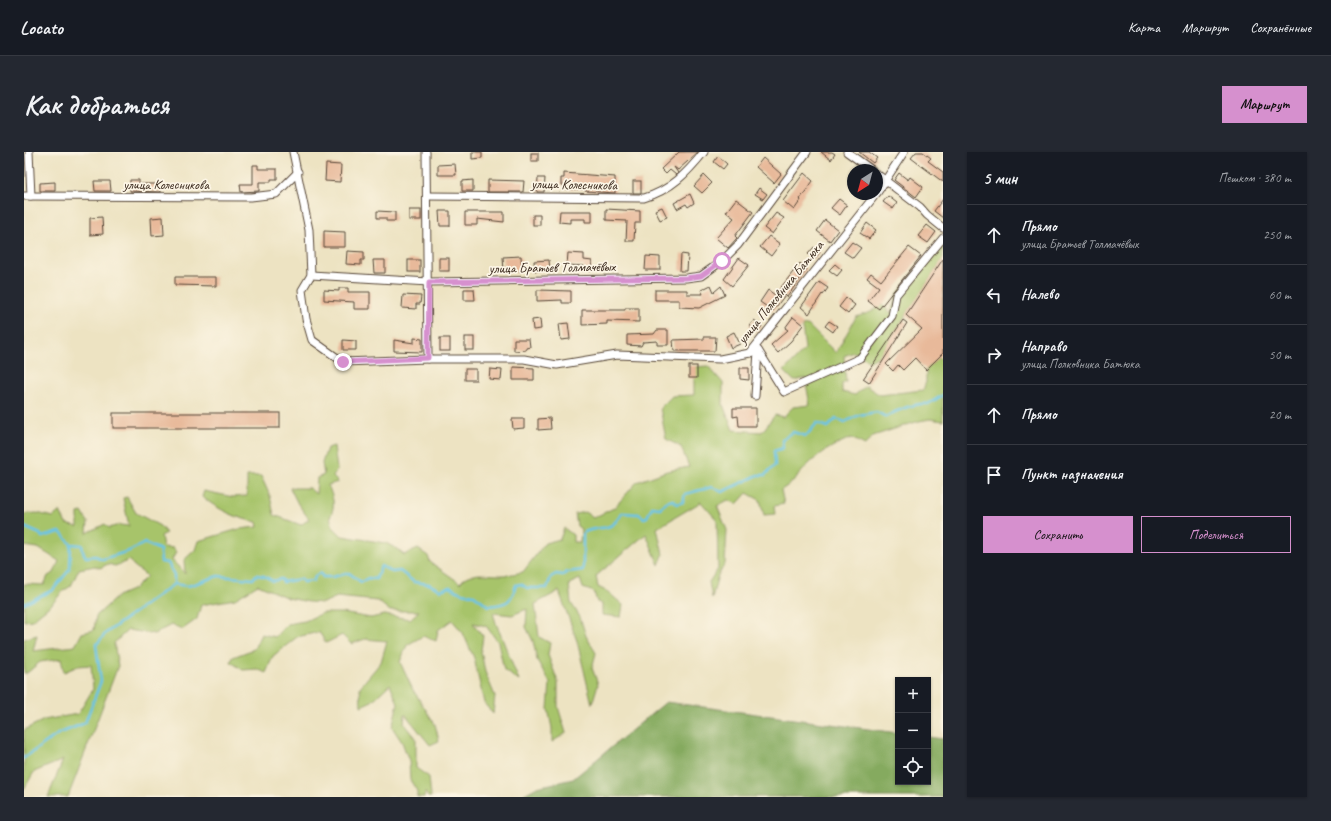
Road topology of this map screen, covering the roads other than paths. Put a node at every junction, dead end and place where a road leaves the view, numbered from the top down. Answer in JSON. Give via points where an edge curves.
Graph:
{"nodes":[{"id":1,"x":29,"y":152,"type":"edge"},
{"id":2,"x":293,"y":152,"type":"edge"},
{"id":3,"x":426,"y":152,"type":"edge"},
{"id":4,"x":704,"y":152,"type":"edge"},
{"id":5,"x":807,"y":152,"type":"edge"},
{"id":6,"x":847,"y":152,"type":"edge"},
{"id":7,"x":904,"y":152,"type":"edge"},
{"id":8,"x":864,"y":164,"type":"edge"},
{"id":9,"x":298,"y":172,"type":"junction"},
{"id":10,"x":884,"y":179,"type":"joint"},
{"id":11,"x":28,"y":196,"type":"edge"},
{"id":12,"x":427,"y":196,"type":"junction"},
{"id":13,"x":872,"y":200,"type":"edge"},
{"id":14,"x":943,"y":228,"type":"edge"},
{"id":15,"x":943,"y":238,"type":"edge"},
{"id":16,"x":311,"y":276,"type":"junction"},
{"id":17,"x":429,"y":282,"type":"junction"},
{"id":18,"x":754,"y":352,"type":"junction"},
{"id":19,"x":428,"y":358,"type":"junction"},
{"id":20,"x":755,"y":396,"type":"dead end"}],
"edges":[{"from":1,"to":11,"type":"street"},
{"from":2,"to":9,"type":"street"},
{"from":3,"to":12,"type":"street"},
{"from":4,"to":12,"type":"street","name":"улица Колесникова","via":[[685,176],[657,194],[644,198]]},
{"from":5,"to":17,"type":"street","name":"улица Братьев Толмачёвых","via":[[738,245],[701,276]]},
{"from":6,"to":8,"type":"street"},
{"from":7,"to":10,"type":"street","name":"улица Полковника Батюка"},
{"from":9,"to":11,"type":"street","name":"улица Колесникова","via":[[276,194],[251,198]]},
{"from":9,"to":16,"type":"street","via":[[309,230]]},
{"from":10,"to":14,"type":"street"},
{"from":12,"to":17,"type":"street"},
{"from":13,"to":18,"type":"street","name":"улица Полковника Батюка"},
{"from":15,"to":18,"type":"street","via":[[896,295],[892,316],[860,358],[784,392]]},
{"from":16,"to":17,"type":"street","name":"улица Братьев Толмачёвых"},
{"from":16,"to":19,"type":"street","name":"улица Полковника Батюка","via":[[302,290],[312,340],[343,362]]},
{"from":17,"to":19,"type":"street"},
{"from":18,"to":19,"type":"street","name":"улица Полковника Батюка","via":[[720,359],[617,355],[556,365],[524,359]]},
{"from":18,"to":20,"type":"street"}]}
